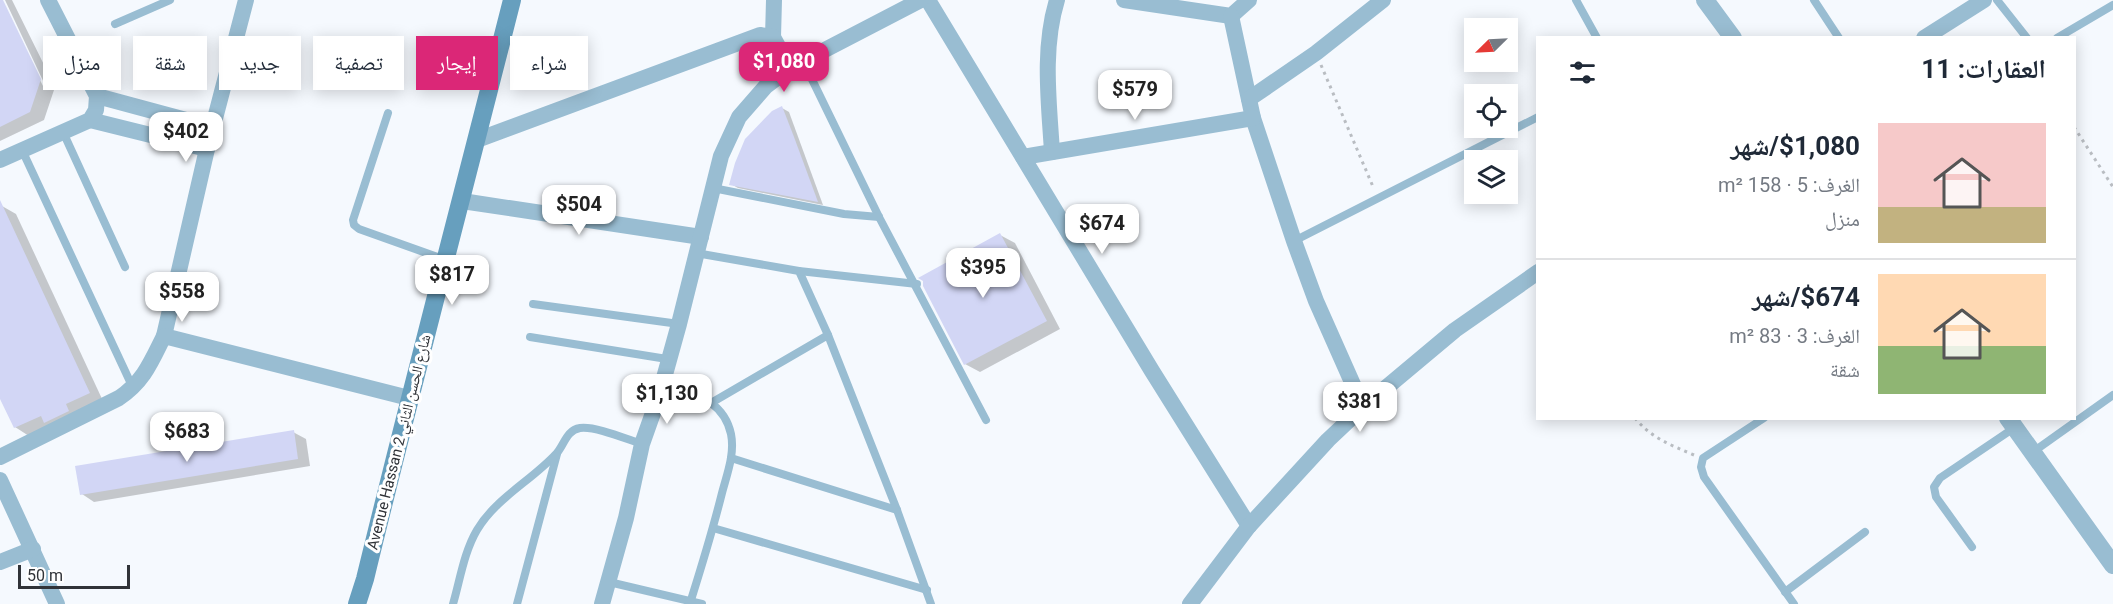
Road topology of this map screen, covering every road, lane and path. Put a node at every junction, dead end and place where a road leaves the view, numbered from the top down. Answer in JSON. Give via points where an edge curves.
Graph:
{"nodes":[{"id":1,"x":48,"y":0,"type":"edge"},
{"id":2,"x":170,"y":0,"type":"edge"},
{"id":3,"x":246,"y":0,"type":"edge"},
{"id":4,"x":512,"y":0,"type":"edge"},
{"id":5,"x":774,"y":0,"type":"edge"},
{"id":6,"x":921,"y":0,"type":"edge"},
{"id":7,"x":928,"y":0,"type":"edge"},
{"id":8,"x":1057,"y":0,"type":"edge"},
{"id":9,"x":1124,"y":0,"type":"edge"},
{"id":10,"x":1250,"y":0,"type":"edge"},
{"id":11,"x":1383,"y":0,"type":"edge"},
{"id":12,"x":1576,"y":0,"type":"edge"},
{"id":13,"x":1705,"y":0,"type":"edge"},
{"id":14,"x":1814,"y":0,"type":"edge"},
{"id":15,"x":1997,"y":0,"type":"edge"},
{"id":16,"x":1979,"y":1,"type":"edge"},
{"id":17,"x":2113,"y":5,"type":"edge"},
{"id":18,"x":1231,"y":16,"type":"junction"},
{"id":19,"x":115,"y":24,"type":"dead end"},
{"id":20,"x":1597,"y":36,"type":"edge"},
{"id":21,"x":1732,"y":36,"type":"edge"},
{"id":22,"x":1838,"y":36,"type":"edge"},
{"id":23,"x":1927,"y":36,"type":"edge"},
{"id":24,"x":2025,"y":36,"type":"edge"},
{"id":25,"x":2060,"y":36,"type":"edge"},
{"id":26,"x":773,"y":37,"type":"junction"},
{"id":27,"x":1316,"y":52,"type":"junction"},
{"id":28,"x":796,"y":64,"type":"junction"},
{"id":29,"x":97,"y":96,"type":"junction"},
{"id":30,"x":1249,"y":99,"type":"junction"},
{"id":31,"x":388,"y":113,"type":"dead end"},
{"id":32,"x":1253,"y":118,"type":"junction"},
{"id":33,"x":1536,"y":118,"type":"edge"},
{"id":34,"x":90,"y":120,"type":"junction"},
{"id":35,"x":212,"y":127,"type":"junction"},
{"id":36,"x":2076,"y":130,"type":"edge"},
{"id":37,"x":63,"y":132,"type":"junction"},
{"id":38,"x":477,"y":140,"type":"junction"},
{"id":39,"x":207,"y":149,"type":"junction"},
{"id":40,"x":22,"y":150,"type":"junction"},
{"id":41,"x":1052,"y":152,"type":"junction"},
{"id":42,"x":1023,"y":157,"type":"junction"},
{"id":43,"x":0,"y":160,"type":"edge"},
{"id":44,"x":2113,"y":187,"type":"edge"},
{"id":45,"x":713,"y":188,"type":"junction"},
{"id":46,"x":1378,"y":199,"type":"junction"},
{"id":47,"x":462,"y":201,"type":"junction"},
{"id":48,"x":879,"y":217,"type":"junction"},
{"id":49,"x":701,"y":237,"type":"junction"},
{"id":50,"x":1294,"y":241,"type":"junction"},
{"id":51,"x":696,"y":254,"type":"junction"},
{"id":52,"x":446,"y":260,"type":"junction"},
{"id":53,"x":125,"y":267,"type":"dead end"},
{"id":54,"x":799,"y":271,"type":"junction"},
{"id":55,"x":1536,"y":273,"type":"edge"},
{"id":56,"x":916,"y":285,"type":"junction"},
{"id":57,"x":533,"y":304,"type":"dead end"},
{"id":58,"x":679,"y":324,"type":"junction"},
{"id":59,"x":828,"y":335,"type":"junction"},
{"id":60,"x":164,"y":336,"type":"junction"},
{"id":61,"x":530,"y":337,"type":"dead end"},
{"id":62,"x":668,"y":359,"type":"junction"},
{"id":63,"x":133,"y":388,"type":"junction"},
{"id":64,"x":2113,"y":395,"type":"edge"},
{"id":65,"x":658,"y":396,"type":"junction"},
{"id":66,"x":409,"y":398,"type":"junction"},
{"id":67,"x":711,"y":403,"type":"junction"},
{"id":68,"x":1363,"y":407,"type":"junction"},
{"id":69,"x":986,"y":420,"type":"dead end"},
{"id":70,"x":1637,"y":420,"type":"edge"},
{"id":71,"x":1761,"y":420,"type":"edge"},
{"id":72,"x":2011,"y":423,"type":"edge"},
{"id":73,"x":642,"y":444,"type":"junction"},
{"id":74,"x":557,"y":453,"type":"junction"},
{"id":75,"x":2032,"y":453,"type":"junction"},
{"id":76,"x":0,"y":457,"type":"edge"},
{"id":77,"x":731,"y":458,"type":"junction"},
{"id":78,"x":1703,"y":458,"type":"junction"},
{"id":79,"x":0,"y":480,"type":"edge"},
{"id":80,"x":897,"y":510,"type":"junction"},
{"id":81,"x":1249,"y":525,"type":"junction"},
{"id":82,"x":713,"y":528,"type":"junction"},
{"id":83,"x":1865,"y":532,"type":"dead end"},
{"id":84,"x":1972,"y":547,"type":"dead end"},
{"id":85,"x":33,"y":549,"type":"junction"},
{"id":86,"x":2110,"y":555,"type":"edge"},
{"id":87,"x":0,"y":562,"type":"edge"},
{"id":88,"x":609,"y":582,"type":"junction"},
{"id":89,"x":927,"y":590,"type":"junction"},
{"id":90,"x":1785,"y":592,"type":"junction"},
{"id":91,"x":691,"y":600,"type":"junction"},
{"id":92,"x":57,"y":604,"type":"edge"},
{"id":93,"x":357,"y":604,"type":"edge"},
{"id":94,"x":453,"y":604,"type":"edge"},
{"id":95,"x":518,"y":604,"type":"edge"},
{"id":96,"x":602,"y":604,"type":"edge"},
{"id":97,"x":702,"y":604,"type":"edge"},
{"id":98,"x":931,"y":604,"type":"edge"},
{"id":99,"x":1190,"y":604,"type":"edge"},
{"id":100,"x":1794,"y":604,"type":"edge"}],
"edges":[{"from":1,"to":29,"type":"street"},
{"from":2,"to":19,"type":"lane"},
{"from":3,"to":35,"type":"street"},
{"from":4,"to":38,"type":"main road","name":"Avenue Hassan 2 شارع الحسن الثاني"},
{"from":5,"to":26,"type":"street"},
{"from":6,"to":28,"type":"street"},
{"from":7,"to":42,"type":"street"},
{"from":8,"to":41,"type":"street","via":[[1049,44]]},
{"from":9,"to":18,"type":"street"},
{"from":10,"to":18,"type":"street"},
{"from":11,"to":27,"type":"street"},
{"from":12,"to":20,"type":"lane"},
{"from":13,"to":21,"type":"street"},
{"from":14,"to":22,"type":"lane"},
{"from":15,"to":24,"type":"lane"},
{"from":16,"to":23,"type":"street"},
{"from":17,"to":25,"type":"lane"},
{"from":18,"to":30,"type":"street"},
{"from":26,"to":28,"type":"street"},
{"from":26,"to":38,"type":"street","via":[[760,35]]},
{"from":27,"to":30,"type":"street"},
{"from":27,"to":46,"type":"path"},
{"from":28,"to":45,"type":"street","via":[[766,86],[739,117],[721,156]]},
{"from":28,"to":48,"type":"lane"},
{"from":29,"to":34,"type":"street"},
{"from":29,"to":35,"type":"street"},
{"from":30,"to":32,"type":"street"},
{"from":31,"to":52,"type":"lane","via":[[354,225]]},
{"from":32,"to":41,"type":"street"},
{"from":32,"to":50,"type":"street"},
{"from":33,"to":46,"type":"lane"},
{"from":34,"to":37,"type":"street"},
{"from":34,"to":39,"type":"street"},
{"from":35,"to":39,"type":"street"},
{"from":36,"to":44,"type":"path"},
{"from":37,"to":40,"type":"street"},
{"from":37,"to":53,"type":"lane"},
{"from":38,"to":47,"type":"main road","name":"Avenue Hassan 2 شارع الحسن الثاني"},
{"from":39,"to":60,"type":"street"},
{"from":40,"to":43,"type":"street"},
{"from":40,"to":63,"type":"lane"},
{"from":41,"to":42,"type":"street"},
{"from":42,"to":81,"type":"street"},
{"from":45,"to":48,"type":"lane","via":[[844,214]]},
{"from":45,"to":49,"type":"street"},
{"from":46,"to":50,"type":"lane"},
{"from":47,"to":49,"type":"street"},
{"from":47,"to":52,"type":"main road","name":"Avenue Hassan 2 شارع الحسن الثاني"},
{"from":48,"to":56,"type":"lane"},
{"from":49,"to":51,"type":"street"},
{"from":50,"to":68,"type":"street"},
{"from":51,"to":54,"type":"lane"},
{"from":51,"to":58,"type":"street"},
{"from":52,"to":66,"type":"main road","name":"Avenue Hassan 2 شارع الحسن الثاني"},
{"from":54,"to":56,"type":"lane"},
{"from":54,"to":59,"type":"lane"},
{"from":55,"to":68,"type":"street","via":[[1455,330]]},
{"from":56,"to":69,"type":"lane"},
{"from":57,"to":58,"type":"lane"},
{"from":58,"to":62,"type":"street"},
{"from":59,"to":67,"type":"lane"},
{"from":59,"to":80,"type":"lane"},
{"from":60,"to":63,"type":"street","via":[[145,374]]},
{"from":60,"to":66,"type":"street"},
{"from":61,"to":62,"type":"lane"},
{"from":62,"to":65,"type":"street"},
{"from":63,"to":76,"type":"street"},
{"from":64,"to":75,"type":"lane"},
{"from":65,"to":67,"type":"lane"},
{"from":65,"to":73,"type":"street"},
{"from":66,"to":93,"type":"main road","name":"Avenue Hassan 2 شارع الحسن الثاني"},
{"from":67,"to":77,"type":"lane","via":[[728,422]]},
{"from":68,"to":81,"type":"street"},
{"from":70,"to":78,"type":"path","via":[[1660,441]]},
{"from":71,"to":78,"type":"lane"},
{"from":72,"to":75,"type":"street"},
{"from":72,"to":84,"type":"lane","via":[[1940,478],[1934,487],[1936,497]]},
{"from":73,"to":74,"type":"lane","via":[[582,428],[570,433]]},
{"from":73,"to":88,"type":"street"},
{"from":74,"to":94,"type":"lane","via":[[484,519],[468,552]]},
{"from":74,"to":95,"type":"lane"},
{"from":75,"to":86,"type":"street"},
{"from":77,"to":80,"type":"lane"},
{"from":77,"to":82,"type":"lane"},
{"from":78,"to":90,"type":"lane","via":[[1704,477]]},
{"from":79,"to":85,"type":"street"},
{"from":80,"to":89,"type":"lane"},
{"from":81,"to":99,"type":"street"},
{"from":82,"to":89,"type":"lane"},
{"from":82,"to":91,"type":"lane"},
{"from":83,"to":90,"type":"lane"},
{"from":85,"to":87,"type":"street"},
{"from":85,"to":92,"type":"street"},
{"from":88,"to":91,"type":"lane"},
{"from":88,"to":96,"type":"street"},
{"from":89,"to":98,"type":"lane"},
{"from":90,"to":100,"type":"lane"},
{"from":91,"to":97,"type":"lane"}]}
